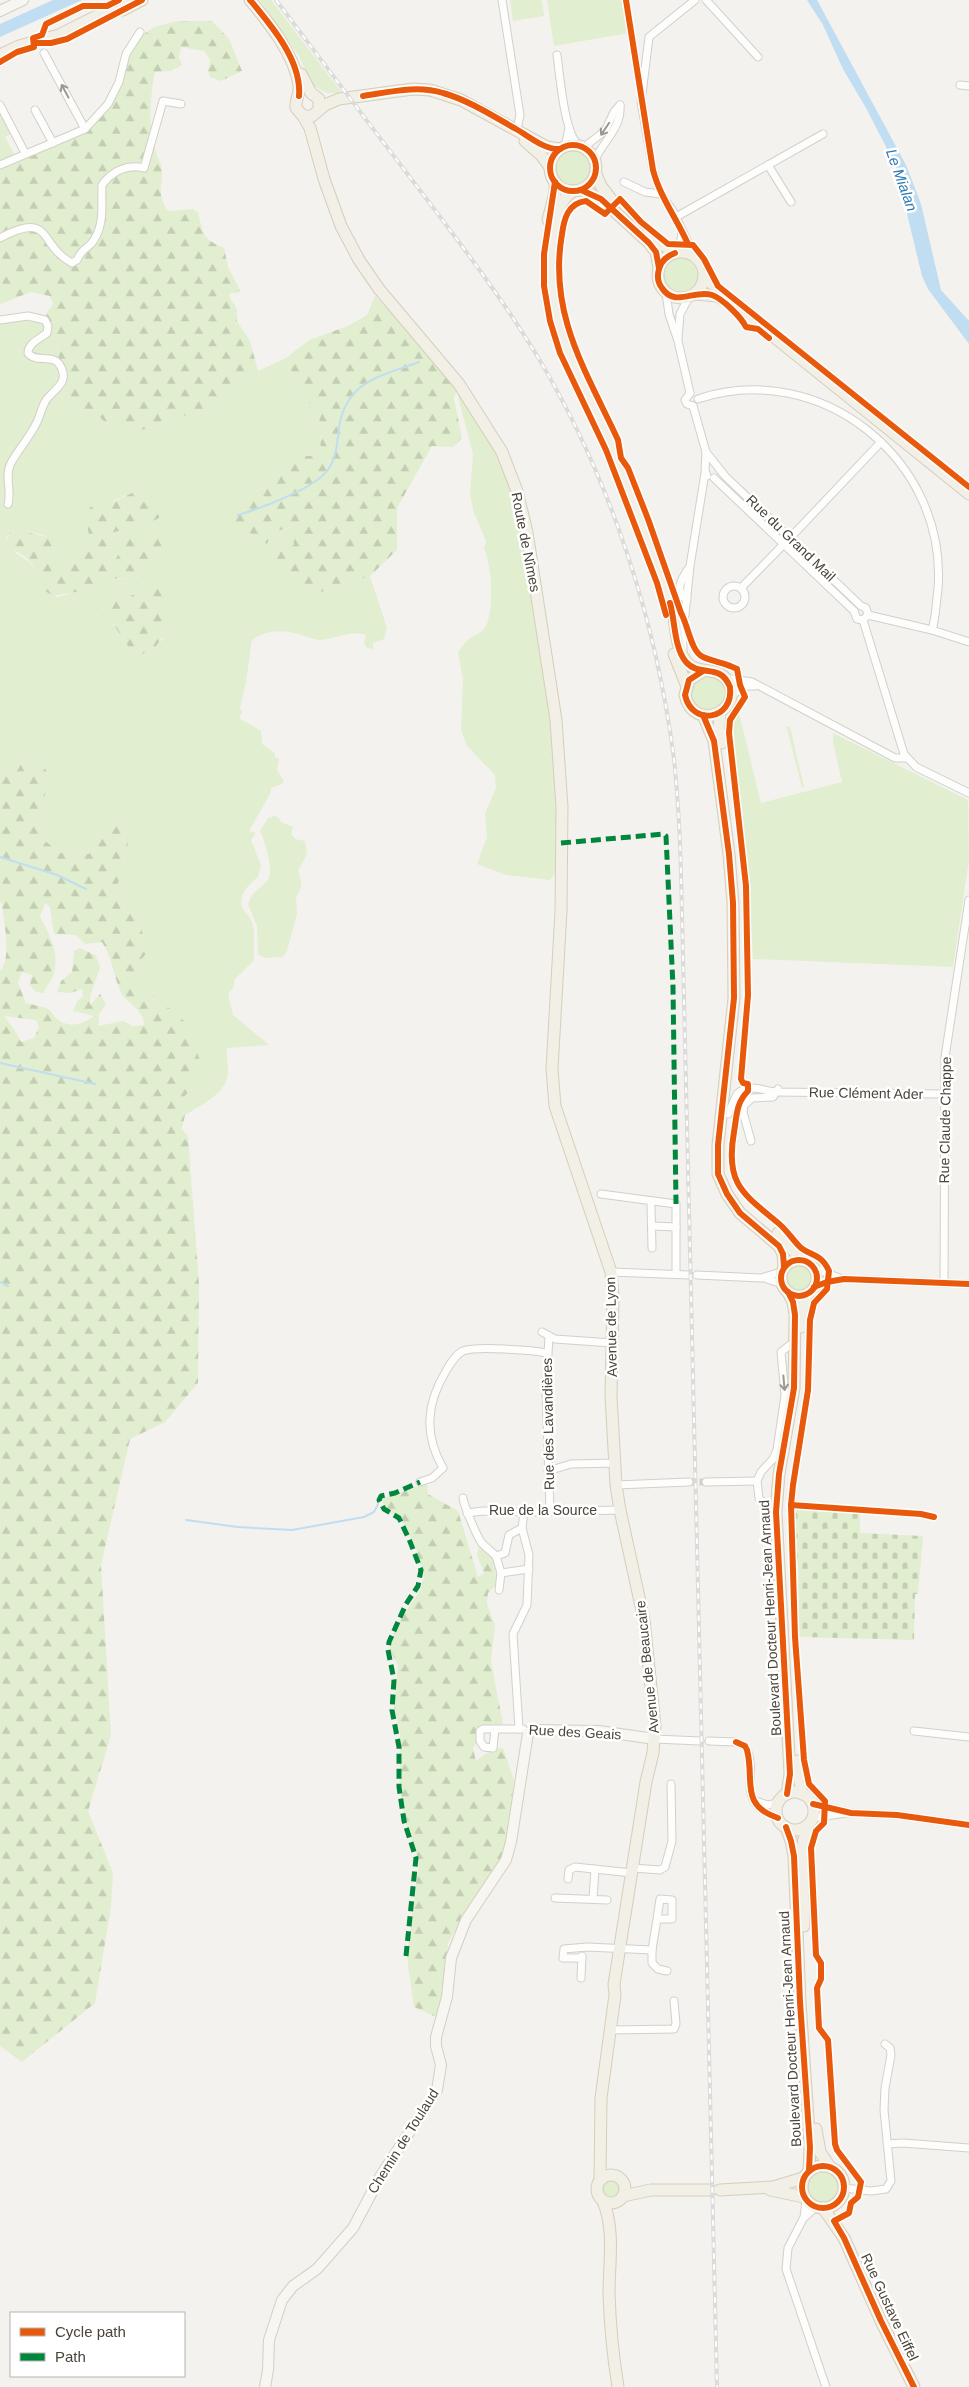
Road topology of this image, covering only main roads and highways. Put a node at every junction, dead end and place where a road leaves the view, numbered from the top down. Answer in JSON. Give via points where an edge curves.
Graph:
{"nodes":[{"id":1,"x":128,"y":0,"type":"edge"},
{"id":2,"x":142,"y":0,"type":"edge"},
{"id":3,"x":250,"y":0,"type":"edge"},
{"id":4,"x":278,"y":37,"type":"junction"},
{"id":5,"x":34,"y":43,"type":"junction"},
{"id":6,"x":0,"y":55,"type":"edge"},
{"id":7,"x":386,"y":93,"type":"junction"},
{"id":8,"x":314,"y":95,"type":"junction"},
{"id":9,"x":299,"y":96,"type":"junction"},
{"id":10,"x":340,"y":99,"type":"junction"},
{"id":11,"x":318,"y":112,"type":"junction"},
{"id":12,"x":303,"y":116,"type":"junction"},
{"id":13,"x":562,"y":148,"type":"junction"},
{"id":14,"x":318,"y":156,"type":"junction"},
{"id":15,"x":550,"y":167,"type":"junction"},
{"id":16,"x":596,"y":174,"type":"junction"},
{"id":17,"x":554,"y":182,"type":"junction"},
{"id":18,"x":577,"y":191,"type":"junction"},
{"id":19,"x":675,"y":253,"type":"junction"},
{"id":20,"x":659,"y":268,"type":"junction"},
{"id":21,"x":704,"y":276,"type":"junction"},
{"id":22,"x":692,"y":296,"type":"junction"},
{"id":23,"x":737,"y":307,"type":"junction"},
{"id":24,"x":969,"y":494,"type":"edge"},
{"id":25,"x":703,"y":671,"type":"junction"},
{"id":26,"x":686,"y":684,"type":"junction"},
{"id":27,"x":720,"y":713,"type":"junction"},
{"id":28,"x":703,"y":715,"type":"junction"},
{"id":29,"x":552,"y":1092,"type":"joint"},
{"id":30,"x":802,"y":1260,"type":"junction"},
{"id":31,"x":783,"y":1269,"type":"junction"},
{"id":32,"x":785,"y":1288,"type":"junction"},
{"id":33,"x":811,"y":1291,"type":"junction"},
{"id":34,"x":616,"y":1482,"type":"joint"},
{"id":35,"x":787,"y":1794,"type":"junction"},
{"id":36,"x":802,"y":1794,"type":"junction"},
{"id":37,"x":810,"y":1822,"type":"junction"},
{"id":38,"x":782,"y":1823,"type":"junction"},
{"id":39,"x":601,"y":2147,"type":"junction"},
{"id":40,"x":830,"y":2167,"type":"junction"},
{"id":41,"x":806,"y":2174,"type":"junction"},
{"id":42,"x":619,"y":2179,"type":"junction"},
{"id":43,"x":600,"y":2180,"type":"junction"},
{"id":44,"x":759,"y":2189,"type":"junction"},
{"id":45,"x":651,"y":2190,"type":"junction"},
{"id":46,"x":620,"y":2198,"type":"junction"},
{"id":47,"x":805,"y":2199,"type":"junction"},
{"id":48,"x":840,"y":2200,"type":"junction"},
{"id":49,"x":603,"y":2201,"type":"junction"},
{"id":50,"x":820,"y":2208,"type":"junction"},
{"id":51,"x":844,"y":2238,"type":"junction"},
{"id":52,"x":610,"y":2243,"type":"junction"},
{"id":53,"x":618,"y":2387,"type":"edge"},
{"id":54,"x":914,"y":2387,"type":"edge"}],
"edges":[{"from":1,"to":5,"type":"main road","via":[[59,35]]},
{"from":2,"to":5,"type":"main road","via":[[67,39]]},
{"from":3,"to":4,"type":"main road"},
{"from":4,"to":8,"type":"main road","via":[[292,54]]},
{"from":4,"to":9,"type":"main road","via":[[293,66]]},
{"from":5,"to":6,"type":"main road"},
{"from":7,"to":10,"type":"main road"},
{"from":7,"to":13,"type":"main road","via":[[423,89],[445,93],[547,147]]},
{"from":7,"to":15,"type":"main road","via":[[422,94],[452,103],[515,134],[535,149]]},
{"from":8,"to":9,"type":"main road"},
{"from":8,"to":10,"type":"main road"},
{"from":8,"to":11,"type":"main road"},
{"from":9,"to":12,"type":"main road","via":[[296,108]]},
{"from":10,"to":11,"type":"main road"},
{"from":11,"to":12,"type":"main road","via":[[310,117]]},
{"from":11,"to":14,"type":"main road","name":"Route de Nîmes"},
{"from":12,"to":14,"type":"main road","name":"Route de Nîmes"},
{"from":13,"to":15,"type":"main road","via":[[553,156]]},
{"from":13,"to":16,"type":"main road","via":[[581,147],[595,160]]},
{"from":14,"to":29,"type":"main road","name":"Route de Nîmes","via":[[341,226],[359,260],[378,289],[459,384],[502,452],[517,491],[527,532],[556,720],[562,808]]},
{"from":15,"to":17,"type":"main road"},
{"from":16,"to":18,"type":"main road","via":[[590,184]]},
{"from":16,"to":19,"type":"main road","via":[[614,204]]},
{"from":17,"to":18,"type":"main road","via":[[563,189]]},
{"from":17,"to":26,"type":"main road","via":[[544,254],[544,286],[550,321],[562,358],[606,450],[657,582],[674,653]]},
{"from":18,"to":20,"type":"main road","via":[[601,199],[649,243],[656,252]]},
{"from":18,"to":25,"type":"main road","via":[[564,198],[558,210],[552,242],[552,290],[557,321],[567,352],[614,452],[653,551],[682,655],[688,664]]},
{"from":19,"to":20,"type":"main road"},
{"from":19,"to":21,"type":"main road","via":[[695,257],[702,265]]},
{"from":20,"to":22,"type":"main road","via":[[658,280],[666,294]]},
{"from":21,"to":22,"type":"main road","via":[[702,286]]},
{"from":21,"to":23,"type":"main road"},
{"from":22,"to":23,"type":"main road","via":[[717,296]]},
{"from":23,"to":24,"type":"main road"},
{"from":25,"to":26,"type":"main road"},
{"from":25,"to":27,"type":"main road","via":[[716,671],[730,687],[731,696]]},
{"from":26,"to":28,"type":"main road","via":[[685,696],[689,706]]},
{"from":27,"to":28,"type":"main road"},
{"from":27,"to":30,"type":"main road","via":[[719,728],[738,862],[741,966],[740,1019],[724,1155],[726,1173],[746,1208],[776,1231]]},
{"from":28,"to":31,"type":"main road","via":[[714,741],[730,854],[733,903],[734,998],[718,1145],[718,1174],[740,1213],[779,1246],[783,1254]]},
{"from":29,"to":34,"type":"main road","name":"Avenue de Lyon","via":[[611,1272],[611,1396]]},
{"from":30,"to":31,"type":"main road","via":[[792,1261]]},
{"from":30,"to":33,"type":"main road","via":[[815,1268],[817,1276]]},
{"from":31,"to":32,"type":"main road"},
{"from":32,"to":33,"type":"main road","via":[[797,1296]]},
{"from":32,"to":35,"type":"main road","name":"Boulevard Docteur Henri-Jean Arnaud","via":[[794,1308],[794,1388],[778,1480],[776,1519],[790,1774]]},
{"from":33,"to":36,"type":"main road","name":"Boulevard Docteur Henri-Jean Arnaud","via":[[802,1310],[800,1389],[783,1496],[790,1673]]},
{"from":34,"to":39,"type":"main road","name":"Avenue de Beaucaire","via":[[644,1620],[655,1739],[632,1870],[620,1985],[615,1995],[610,2030],[601,2098]]},
{"from":35,"to":36,"type":"main road"},
{"from":35,"to":38,"type":"main road","via":[[778,1803]]},
{"from":36,"to":37,"type":"main road","via":[[813,1804]]},
{"from":37,"to":38,"type":"main road","via":[[796,1830]]},
{"from":37,"to":40,"type":"main road","name":"Boulevard Docteur Henri-Jean Arnaud","via":[[802,1849],[808,2020],[818,2144]]},
{"from":38,"to":41,"type":"main road","name":"Boulevard Docteur Henri-Jean Arnaud","via":[[794,1856],[810,2147]]},
{"from":39,"to":42,"type":"main road","name":"Avenue de Beaucaire"},
{"from":39,"to":43,"type":"main road","name":"Avenue de Beaucaire"},
{"from":40,"to":41,"type":"main road","via":[[821,2166]]},
{"from":40,"to":48,"type":"main road","via":[[839,2173],[844,2188]]},
{"from":41,"to":44,"type":"main road","via":[[785,2185]]},
{"from":41,"to":47,"type":"main road","via":[[802,2188]]},
{"from":42,"to":43,"type":"main road","via":[[609,2175]]},
{"from":42,"to":45,"type":"main road"},
{"from":42,"to":46,"type":"main road"},
{"from":43,"to":49,"type":"main road","via":[[597,2189]]},
{"from":44,"to":45,"type":"main road"},
{"from":44,"to":47,"type":"main road"},
{"from":45,"to":46,"type":"main road"},
{"from":46,"to":49,"type":"main road","via":[[610,2203]]},
{"from":46,"to":52,"type":"main road"},
{"from":47,"to":50,"type":"main road"},
{"from":48,"to":50,"type":"main road","via":[[832,2206]]},
{"from":48,"to":51,"type":"main road","name":"Rue Gustave Eiffel"},
{"from":49,"to":52,"type":"main road"},
{"from":50,"to":51,"type":"main road","name":"Rue Gustave Eiffel"},
{"from":51,"to":54,"type":"main road","name":"Rue Gustave Eiffel"},
{"from":52,"to":53,"type":"main road","via":[[610,2328]]}]}
